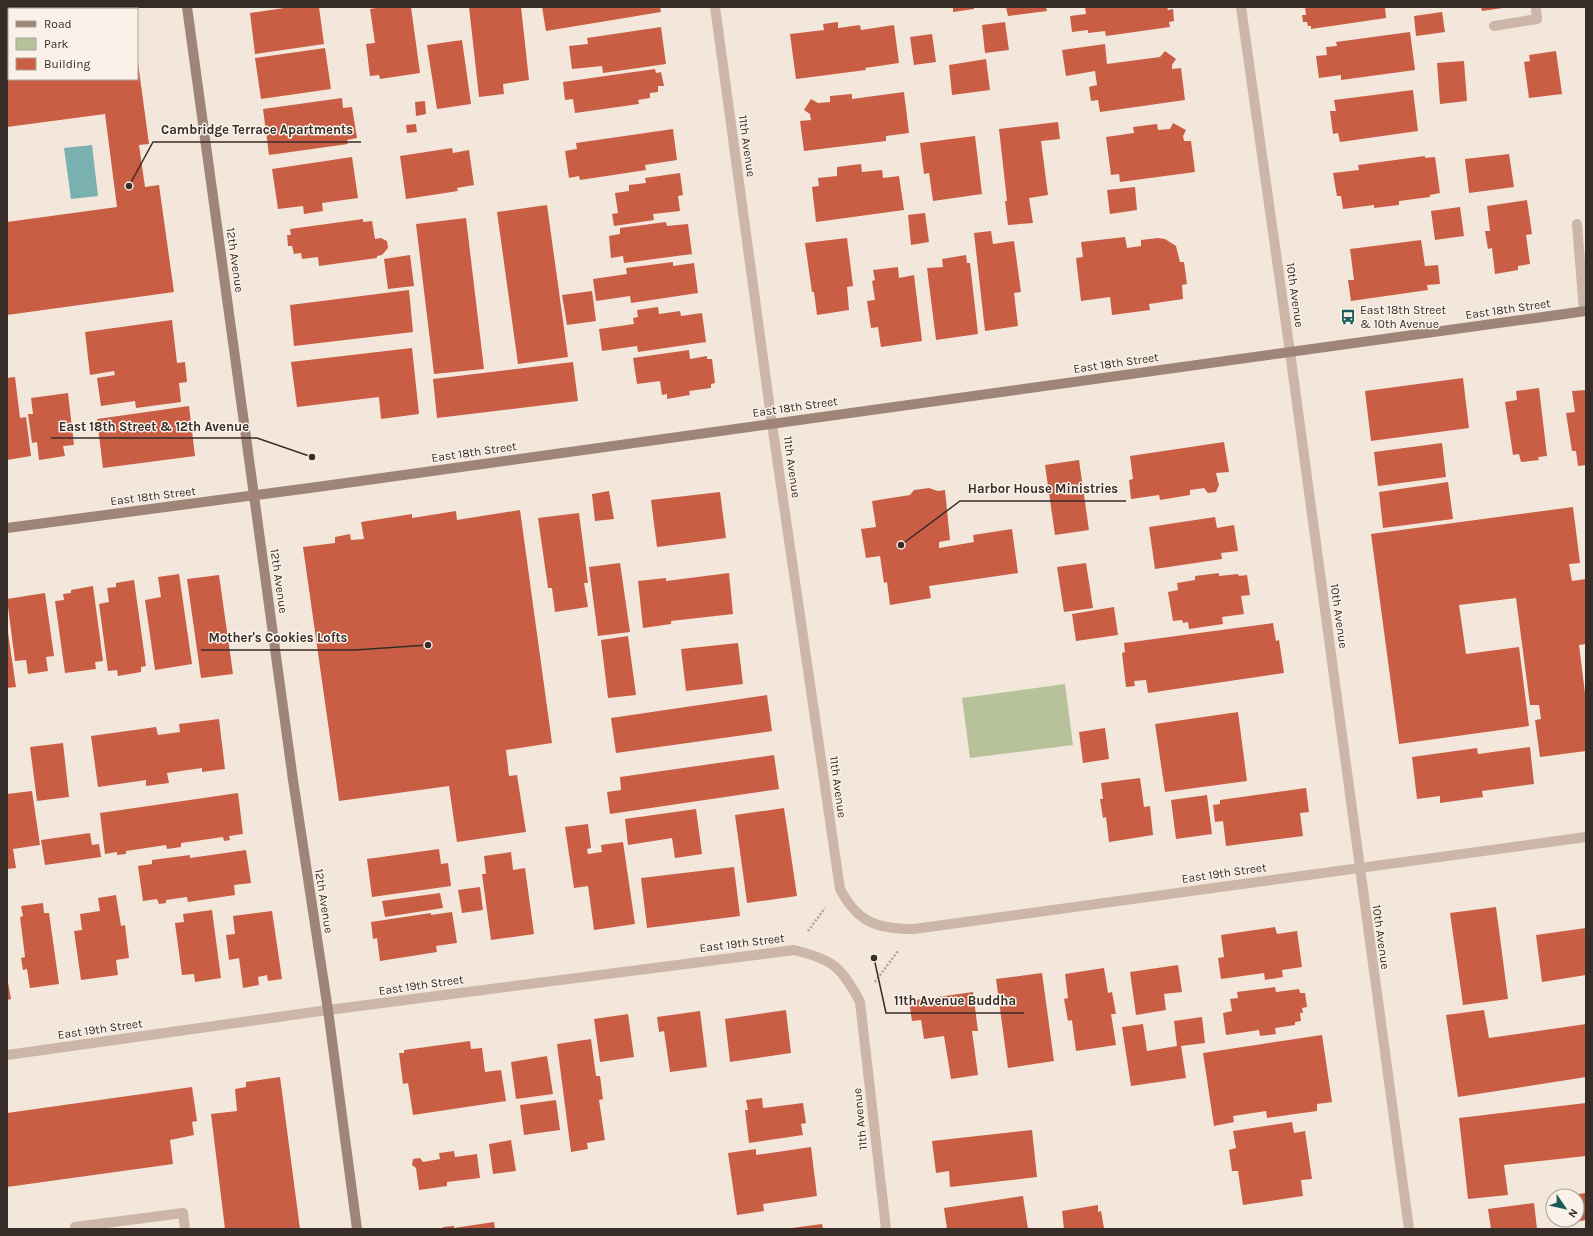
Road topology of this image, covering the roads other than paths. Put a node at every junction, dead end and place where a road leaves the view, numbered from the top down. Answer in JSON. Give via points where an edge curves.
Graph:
{"nodes":[{"id":1,"x":186,"y":7,"type":"edge"},
{"id":2,"x":715,"y":7,"type":"edge"},
{"id":3,"x":1241,"y":7,"type":"edge"},
{"id":4,"x":1536,"y":7,"type":"edge"},
{"id":5,"x":1494,"y":26,"type":"dead end"},
{"id":6,"x":1577,"y":224,"type":"dead end"},
{"id":7,"x":1585,"y":311,"type":"edge"},
{"id":8,"x":1290,"y":352,"type":"junction"},
{"id":9,"x":772,"y":424,"type":"junction"},
{"id":10,"x":254,"y":495,"type":"junction"},
{"id":11,"x":7,"y":528,"type":"edge"},
{"id":12,"x":1586,"y":837,"type":"edge"},
{"id":13,"x":1359,"y":867,"type":"junction"},
{"id":14,"x":866,"y":920,"type":"joint"},
{"id":15,"x":836,"y":965,"type":"joint"},
{"id":16,"x":328,"y":1010,"type":"junction"},
{"id":17,"x":7,"y":1055,"type":"edge"},
{"id":18,"x":75,"y":1229,"type":"edge"},
{"id":19,"x":185,"y":1229,"type":"edge"},
{"id":20,"x":358,"y":1229,"type":"edge"},
{"id":21,"x":886,"y":1229,"type":"edge"},
{"id":22,"x":1409,"y":1229,"type":"edge"}],
"edges":[{"from":1,"to":10,"type":"street","name":"12th Avenue"},
{"from":2,"to":9,"type":"street","name":"11th Avenue"},
{"from":3,"to":8,"type":"street","name":"10th Avenue"},
{"from":4,"to":5,"type":"street","via":[[1537,19]]},
{"from":6,"to":7,"type":"street"},
{"from":7,"to":8,"type":"street","name":"East 18th Street"},
{"from":8,"to":9,"type":"street","name":"East 18th Street"},
{"from":8,"to":13,"type":"street","name":"10th Avenue"},
{"from":9,"to":10,"type":"street","name":"East 18th Street"},
{"from":9,"to":14,"type":"street","name":"11th Avenue","via":[[840,889],[849,906]]},
{"from":10,"to":11,"type":"street","name":"East 18th Street"},
{"from":10,"to":16,"type":"street","name":"12th Avenue"},
{"from":12,"to":13,"type":"street","name":"East 19th Street"},
{"from":13,"to":14,"type":"street","name":"East 19th Street","via":[[914,929],[890,929]]},
{"from":13,"to":22,"type":"street","name":"10th Avenue"},
{"from":15,"to":16,"type":"street","name":"East 19th Street","via":[[816,955],[794,950]]},
{"from":15,"to":21,"type":"street","name":"11th Avenue","via":[[850,982],[860,1002]]},
{"from":16,"to":17,"type":"street","name":"East 19th Street"},
{"from":16,"to":20,"type":"street","name":"12th Avenue"},
{"from":18,"to":19,"type":"street","via":[[183,1213]]}]}
